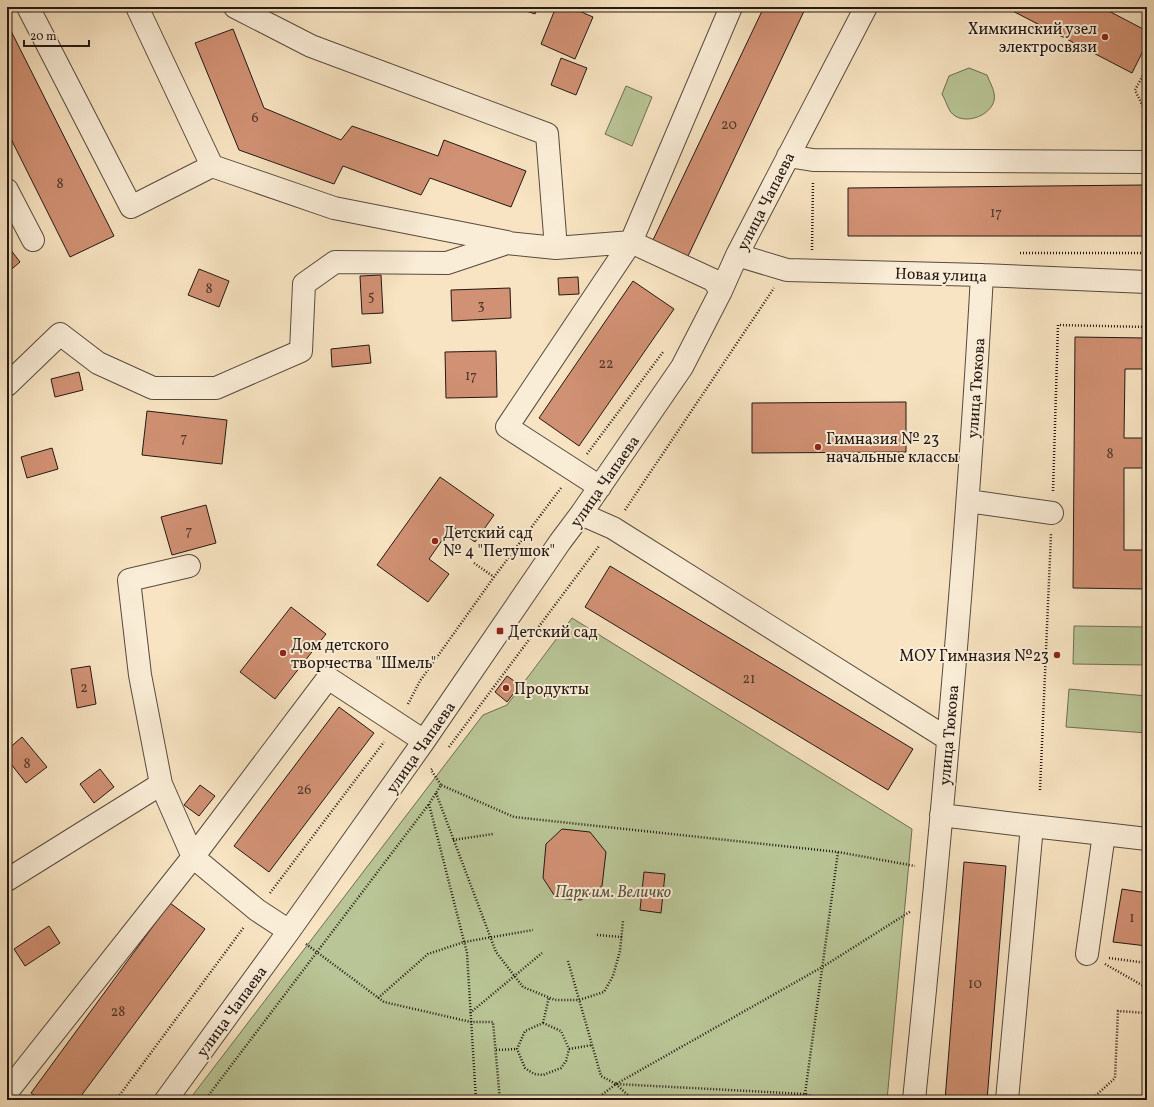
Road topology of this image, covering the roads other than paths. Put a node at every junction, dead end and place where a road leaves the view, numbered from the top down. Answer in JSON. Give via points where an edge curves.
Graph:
{"nodes":[{"id":1,"x":28,"y":7,"type":"edge"},
{"id":2,"x":137,"y":7,"type":"edge"},
{"id":3,"x":731,"y":7,"type":"edge"},
{"id":4,"x":866,"y":7,"type":"edge"},
{"id":5,"x":239,"y":8,"type":"edge"},
{"id":6,"x":788,"y":156,"type":"junction"},
{"id":7,"x":1147,"y":162,"type":"edge"},
{"id":8,"x":212,"y":166,"type":"junction"},
{"id":9,"x":7,"y":190,"type":"edge"},
{"id":10,"x":33,"y":240,"type":"dead end"},
{"id":11,"x":507,"y":242,"type":"junction"},
{"id":12,"x":631,"y":242,"type":"junction"},
{"id":13,"x":556,"y":248,"type":"junction"},
{"id":14,"x":737,"y":255,"type":"junction"},
{"id":15,"x":982,"y":274,"type":"junction"},
{"id":16,"x":1147,"y":282,"type":"edge"},
{"id":17,"x":721,"y":291,"type":"junction"},
{"id":18,"x":7,"y":385,"type":"edge"},
{"id":19,"x":600,"y":487,"type":"junction"},
{"id":20,"x":968,"y":501,"type":"junction"},
{"id":21,"x":1052,"y":513,"type":"road end"},
{"id":22,"x":581,"y":514,"type":"junction"},
{"id":23,"x":189,"y":566,"type":"dead end"},
{"id":24,"x":948,"y":739,"type":"junction"},
{"id":25,"x":424,"y":741,"type":"junction"},
{"id":26,"x":161,"y":784,"type":"junction"},
{"id":27,"x":942,"y":815,"type":"junction"},
{"id":28,"x":1032,"y":826,"type":"junction"},
{"id":29,"x":1104,"y":834,"type":"junction"},
{"id":30,"x":1147,"y":839,"type":"edge"},
{"id":31,"x":193,"y":857,"type":"junction"},
{"id":32,"x":7,"y":880,"type":"edge"},
{"id":33,"x":289,"y":932,"type":"junction"},
{"id":34,"x":1087,"y":954,"type":"road end"},
{"id":35,"x":7,"y":1092,"type":"edge"},
{"id":36,"x":166,"y":1100,"type":"edge"},
{"id":37,"x":914,"y":1100,"type":"edge"},
{"id":38,"x":1007,"y":1100,"type":"edge"}],
"edges":[{"from":1,"to":8,"type":"street","via":[[131,207]]},
{"from":2,"to":8,"type":"street"},
{"from":3,"to":12,"type":"street"},
{"from":4,"to":6,"type":"street","name":"улица Чапаева"},
{"from":5,"to":13,"type":"street","via":[[311,46],[547,134]]},
{"from":6,"to":7,"type":"street","via":[[813,160]]},
{"from":6,"to":14,"type":"street","name":"улица Чапаева"},
{"from":8,"to":11,"type":"street","via":[[334,208]]},
{"from":9,"to":10,"type":"street"},
{"from":11,"to":13,"type":"street"},
{"from":11,"to":18,"type":"street","via":[[447,262],[335,262],[304,284],[301,351],[216,388],[153,388],[98,363],[60,334]]},
{"from":12,"to":13,"type":"street"},
{"from":12,"to":17,"type":"street","via":[[713,280]]},
{"from":12,"to":19,"type":"street","via":[[507,427]]},
{"from":14,"to":15,"type":"street","name":"Новая улица","via":[[787,270]]},
{"from":14,"to":17,"type":"street","name":"улица Чапаева"},
{"from":15,"to":16,"type":"street","name":"Новая улица"},
{"from":15,"to":20,"type":"street","name":"улица Тюкова"},
{"from":17,"to":19,"type":"street","name":"улица Чапаева","via":[[682,367]]},
{"from":19,"to":22,"type":"street","name":"улица Чапаева"},
{"from":20,"to":21,"type":"street"},
{"from":20,"to":24,"type":"street","name":"улица Тюкова"},
{"from":22,"to":24,"type":"street","via":[[613,528]]},
{"from":22,"to":25,"type":"street","name":"улица Чапаева"},
{"from":23,"to":26,"type":"street","via":[[129,580],[140,675]]},
{"from":24,"to":27,"type":"street","name":"улица Тюкова"},
{"from":25,"to":31,"type":"street","via":[[328,678]]},
{"from":25,"to":33,"type":"street","name":"улица Чапаева"},
{"from":26,"to":31,"type":"street"},
{"from":26,"to":32,"type":"street"},
{"from":27,"to":28,"type":"street"},
{"from":27,"to":37,"type":"street","name":"улица Тюкова"},
{"from":28,"to":29,"type":"street"},
{"from":28,"to":38,"type":"street"},
{"from":29,"to":30,"type":"street"},
{"from":29,"to":34,"type":"street"},
{"from":31,"to":33,"type":"street","via":[[257,910]]},
{"from":31,"to":35,"type":"street"},
{"from":33,"to":36,"type":"street","name":"улица Чапаева"}]}
